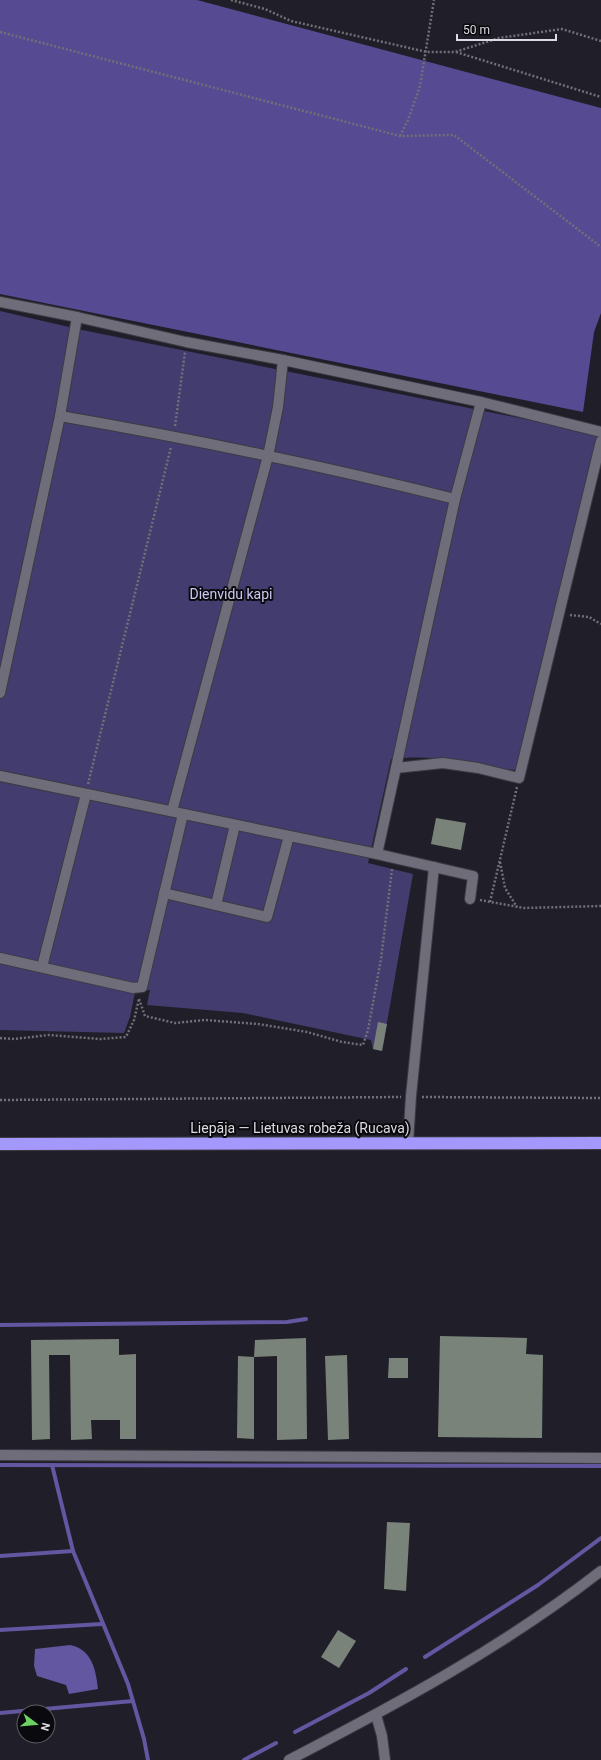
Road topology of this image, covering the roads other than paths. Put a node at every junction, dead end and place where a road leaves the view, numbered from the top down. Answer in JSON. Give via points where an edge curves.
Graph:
{"nodes":[{"id":1,"x":0,"y":302,"type":"edge"},
{"id":2,"x":77,"y":317,"type":"junction"},
{"id":3,"x":283,"y":360,"type":"junction"},
{"id":4,"x":481,"y":402,"type":"junction"},
{"id":5,"x":60,"y":416,"type":"junction"},
{"id":6,"x":601,"y":432,"type":"edge"},
{"id":7,"x":601,"y":441,"type":"edge"},
{"id":8,"x":268,"y":456,"type":"junction"},
{"id":9,"x":455,"y":499,"type":"junction"},
{"id":10,"x":0,"y":693,"type":"edge"},
{"id":11,"x":396,"y":768,"type":"junction"},
{"id":12,"x":0,"y":776,"type":"edge"},
{"id":13,"x":86,"y":794,"type":"junction"},
{"id":14,"x":172,"y":811,"type":"junction"},
{"id":15,"x":182,"y":814,"type":"junction"},
{"id":16,"x":235,"y":825,"type":"junction"},
{"id":17,"x":289,"y":836,"type":"junction"},
{"id":18,"x":377,"y":854,"type":"junction"},
{"id":19,"x":434,"y":867,"type":"junction"},
{"id":20,"x":164,"y":893,"type":"junction"},
{"id":21,"x":470,"y":898,"type":"road end"},
{"id":22,"x":216,"y":905,"type":"junction"},
{"id":23,"x":0,"y":958,"type":"edge"},
{"id":24,"x":42,"y":967,"type":"junction"},
{"id":25,"x":408,"y":1143,"type":"junction"},
{"id":26,"x":601,"y":1143,"type":"edge"},
{"id":27,"x":0,"y":1144,"type":"edge"},
{"id":28,"x":0,"y":1455,"type":"edge"},
{"id":29,"x":601,"y":1458,"type":"edge"},
{"id":30,"x":601,"y":1570,"type":"edge"},
{"id":31,"x":376,"y":1715,"type":"junction"},
{"id":32,"x":289,"y":1760,"type":"edge"},
{"id":33,"x":385,"y":1760,"type":"edge"}],
"edges":[{"from":1,"to":2,"type":"street"},
{"from":2,"to":3,"type":"street","via":[[186,342]]},
{"from":2,"to":5,"type":"street"},
{"from":3,"to":4,"type":"street"},
{"from":3,"to":8,"type":"street","via":[[278,407]]},
{"from":4,"to":6,"type":"street"},
{"from":4,"to":9,"type":"street"},
{"from":5,"to":8,"type":"street"},
{"from":5,"to":10,"type":"street"},
{"from":7,"to":11,"type":"street","via":[[519,778],[443,763]]},
{"from":8,"to":9,"type":"street","via":[[370,477]]},
{"from":8,"to":14,"type":"street"},
{"from":9,"to":11,"type":"street"},
{"from":11,"to":18,"type":"street"},
{"from":12,"to":13,"type":"street"},
{"from":13,"to":14,"type":"street"},
{"from":13,"to":24,"type":"street"},
{"from":14,"to":15,"type":"street"},
{"from":15,"to":16,"type":"street"},
{"from":15,"to":20,"type":"street"},
{"from":16,"to":17,"type":"street"},
{"from":16,"to":22,"type":"street"},
{"from":17,"to":18,"type":"street"},
{"from":17,"to":22,"type":"street","via":[[267,917]]},
{"from":18,"to":19,"type":"street"},
{"from":19,"to":21,"type":"street","via":[[473,876]]},
{"from":19,"to":25,"type":"street"},
{"from":20,"to":22,"type":"street"},
{"from":20,"to":24,"type":"street","via":[[142,987],[133,988]]},
{"from":23,"to":24,"type":"street"},
{"from":25,"to":26,"type":"highway","name":"Liepāja — Lietuvas robeža (Rucava)"},
{"from":25,"to":27,"type":"highway","name":"Liepāja — Lietuvas robeža (Rucava)"},
{"from":28,"to":29,"type":"street"},
{"from":30,"to":31,"type":"street","via":[[565,1599],[502,1640]]},
{"from":31,"to":32,"type":"street"},
{"from":31,"to":33,"type":"street"}]}
